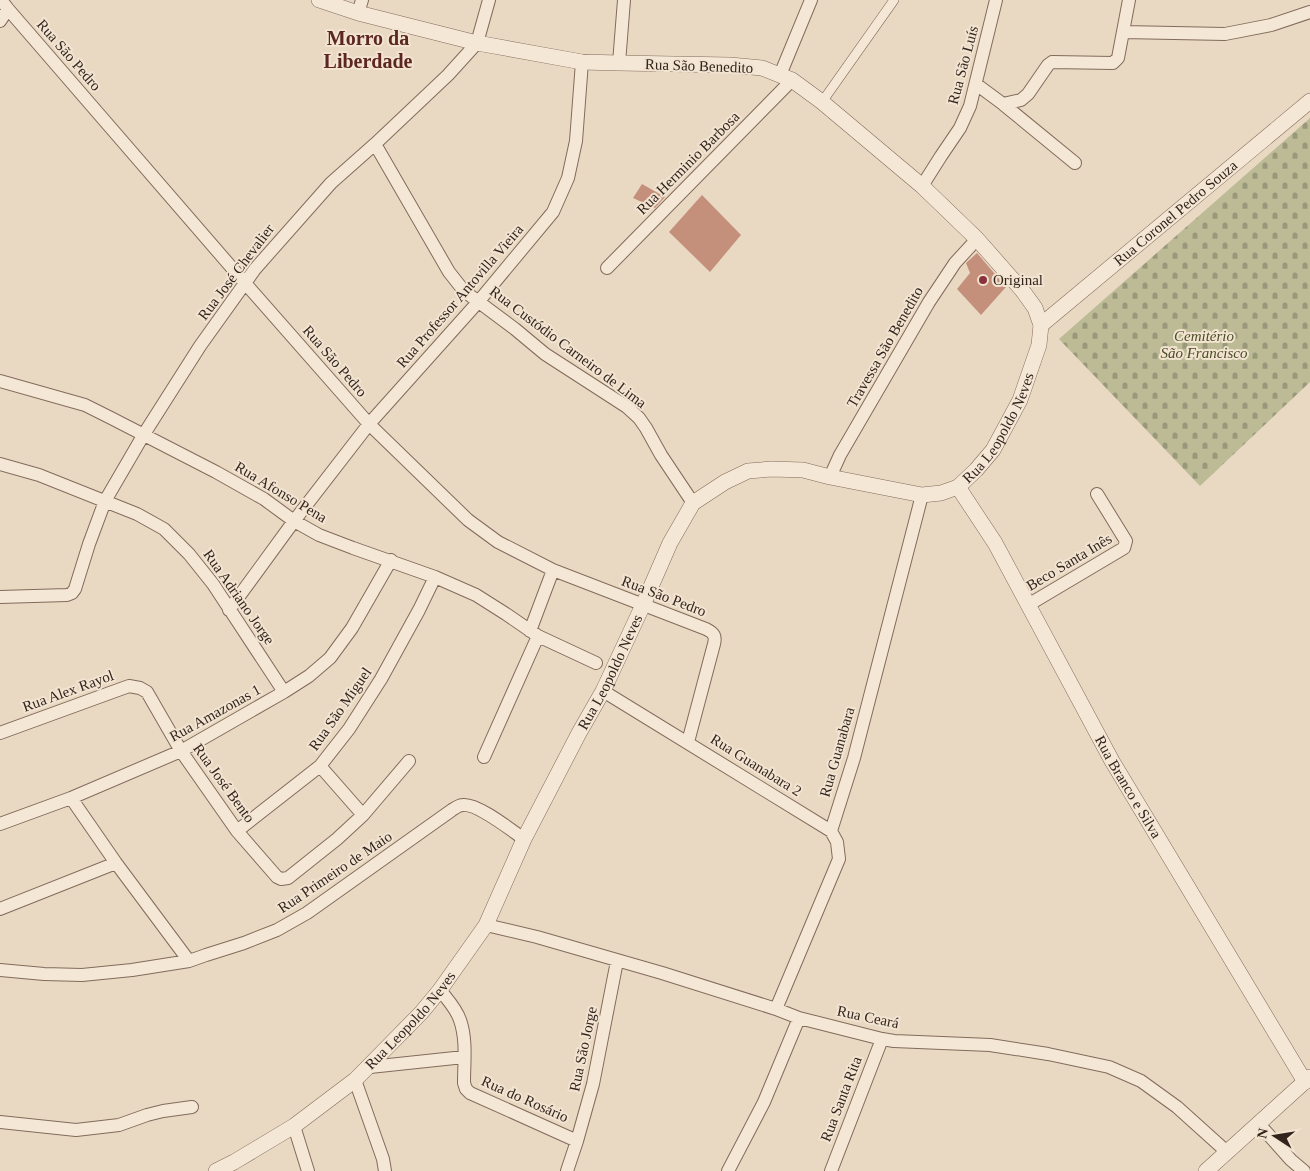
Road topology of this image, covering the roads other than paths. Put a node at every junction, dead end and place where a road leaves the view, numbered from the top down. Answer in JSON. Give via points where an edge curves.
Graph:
{"nodes":[{"id":1,"x":318,"y":0,"type":"edge"},
{"id":2,"x":489,"y":0,"type":"edge"},
{"id":3,"x":624,"y":0,"type":"edge"},
{"id":4,"x":811,"y":0,"type":"edge"},
{"id":5,"x":894,"y":0,"type":"edge"},
{"id":6,"x":996,"y":0,"type":"edge"},
{"id":7,"x":1129,"y":0,"type":"edge"},
{"id":8,"x":4,"y":4,"type":"edge"},
{"id":9,"x":360,"y":6,"type":"edge"},
{"id":10,"x":1310,"y":12,"type":"edge"},
{"id":11,"x":0,"y":21,"type":"edge"},
{"id":12,"x":1123,"y":32,"type":"junction"},
{"id":13,"x":477,"y":43,"type":"junction"},
{"id":14,"x":582,"y":62,"type":"junction"},
{"id":15,"x":619,"y":64,"type":"junction"},
{"id":16,"x":786,"y":78,"type":"junction"},
{"id":17,"x":976,"y":84,"type":"junction"},
{"id":18,"x":1310,"y":101,"type":"edge"},
{"id":19,"x":822,"y":102,"type":"junction"},
{"id":20,"x":1003,"y":104,"type":"junction"},
{"id":21,"x":375,"y":144,"type":"junction"},
{"id":22,"x":1076,"y":163,"type":"dead end"},
{"id":23,"x":922,"y":186,"type":"junction"},
{"id":24,"x":977,"y":239,"type":"junction"},
{"id":25,"x":607,"y":268,"type":"dead end"},
{"id":26,"x":245,"y":283,"type":"junction"},
{"id":27,"x":479,"y":301,"type":"junction"},
{"id":28,"x":1041,"y":325,"type":"junction"},
{"id":29,"x":0,"y":382,"type":"edge"},
{"id":30,"x":370,"y":424,"type":"junction"},
{"id":31,"x":144,"y":434,"type":"junction"},
{"id":32,"x":0,"y":464,"type":"edge"},
{"id":33,"x":830,"y":478,"type":"junction"},
{"id":34,"x":958,"y":487,"type":"junction"},
{"id":35,"x":1097,"y":494,"type":"dead end"},
{"id":36,"x":922,"y":495,"type":"junction"},
{"id":37,"x":105,"y":501,"type":"junction"},
{"id":38,"x":693,"y":503,"type":"junction"},
{"id":39,"x":294,"y":521,"type":"junction"},
{"id":40,"x":391,"y":560,"type":"junction"},
{"id":41,"x":553,"y":570,"type":"junction"},
{"id":42,"x":435,"y":577,"type":"junction"},
{"id":43,"x":0,"y":596,"type":"edge"},
{"id":44,"x":643,"y":605,"type":"junction"},
{"id":45,"x":1028,"y":605,"type":"junction"},
{"id":46,"x":229,"y":610,"type":"junction"},
{"id":47,"x":534,"y":634,"type":"junction"},
{"id":48,"x":596,"y":663,"type":"dead end"},
{"id":49,"x":603,"y":691,"type":"junction"},
{"id":50,"x":147,"y":692,"type":"joint"},
{"id":51,"x":284,"y":692,"type":"junction"},
{"id":52,"x":0,"y":733,"type":"edge"},
{"id":53,"x":688,"y":742,"type":"junction"},
{"id":54,"x":181,"y":751,"type":"junction"},
{"id":55,"x":484,"y":757,"type":"dead end"},
{"id":56,"x":408,"y":761,"type":"dead end"},
{"id":57,"x":320,"y":766,"type":"junction"},
{"id":58,"x":71,"y":798,"type":"junction"},
{"id":59,"x":363,"y":814,"type":"junction"},
{"id":60,"x":0,"y":824,"type":"edge"},
{"id":61,"x":831,"y":830,"type":"junction"},
{"id":62,"x":237,"y":831,"type":"junction"},
{"id":63,"x":524,"y":839,"type":"junction"},
{"id":64,"x":116,"y":863,"type":"junction"},
{"id":65,"x":0,"y":909,"type":"edge"},
{"id":66,"x":486,"y":925,"type":"junction"},
{"id":67,"x":617,"y":961,"type":"junction"},
{"id":68,"x":189,"y":962,"type":"junction"},
{"id":69,"x":0,"y":970,"type":"edge"},
{"id":70,"x":440,"y":990,"type":"junction"},
{"id":71,"x":776,"y":1009,"type":"junction"},
{"id":72,"x":799,"y":1018,"type":"junction"},
{"id":73,"x":882,"y":1039,"type":"junction"},
{"id":74,"x":464,"y":1057,"type":"junction"},
{"id":75,"x":370,"y":1067,"type":"junction"},
{"id":76,"x":1307,"y":1079,"type":"edge"},
{"id":77,"x":355,"y":1080,"type":"junction"},
{"id":78,"x":192,"y":1108,"type":"dead end"},
{"id":79,"x":0,"y":1122,"type":"edge"},
{"id":80,"x":1259,"y":1124,"type":"junction"},
{"id":81,"x":294,"y":1126,"type":"junction"},
{"id":82,"x":577,"y":1141,"type":"junction"},
{"id":83,"x":1227,"y":1152,"type":"junction"},
{"id":84,"x":216,"y":1171,"type":"edge"},
{"id":85,"x":308,"y":1171,"type":"edge"},
{"id":86,"x":385,"y":1171,"type":"edge"},
{"id":87,"x":567,"y":1171,"type":"edge"},
{"id":88,"x":728,"y":1171,"type":"edge"},
{"id":89,"x":831,"y":1171,"type":"edge"},
{"id":90,"x":1206,"y":1171,"type":"edge"},
{"id":91,"x":1304,"y":1171,"type":"edge"}],
"edges":[{"from":1,"to":9,"type":"street","name":"Rua São Benedito"},
{"from":2,"to":13,"type":"street","name":"Rua José Chevalier"},
{"from":3,"to":15,"type":"street"},
{"from":4,"to":16,"type":"street","name":"Rua Herminio Barbosa"},
{"from":5,"to":19,"type":"street"},
{"from":6,"to":17,"type":"street","name":"Rua São Luís"},
{"from":7,"to":12,"type":"street"},
{"from":8,"to":11,"type":"street"},
{"from":8,"to":26,"type":"street","name":"Rua São Pedro"},
{"from":9,"to":13,"type":"street","name":"Rua São Benedito"},
{"from":10,"to":12,"type":"street","via":[[1271,25],[1225,34]]},
{"from":12,"to":20,"type":"street","via":[[1118,58],[1113,63],[1052,62],[1028,94],[1021,100]]},
{"from":13,"to":14,"type":"street","name":"Rua São Benedito"},
{"from":13,"to":21,"type":"street","name":"Rua José Chevalier"},
{"from":14,"to":15,"type":"street","name":"Rua São Benedito"},
{"from":14,"to":27,"type":"street","name":"Rua Professor Antovilla Vieira","via":[[576,141],[568,178],[554,212]]},
{"from":15,"to":16,"type":"street","name":"Rua São Benedito","via":[[730,65],[762,68]]},
{"from":16,"to":19,"type":"street","name":"Rua São Benedito"},
{"from":16,"to":25,"type":"street","name":"Rua Herminio Barbosa"},
{"from":17,"to":20,"type":"street"},
{"from":17,"to":23,"type":"street","name":"Rua São Luís","via":[[960,128]]},
{"from":18,"to":28,"type":"street","name":"Rua Coronel Pedro Souza"},
{"from":19,"to":23,"type":"street","name":"Rua São Benedito"},
{"from":20,"to":22,"type":"street"},
{"from":21,"to":26,"type":"street","name":"Rua José Chevalier","via":[[331,183]]},
{"from":21,"to":27,"type":"street","name":"Rua Custódio Carneiro de Lima","via":[[449,272],[464,291]]},
{"from":23,"to":24,"type":"street","name":"Rua São Benedito"},
{"from":24,"to":28,"type":"street","name":"Rua São Benedito","via":[[1022,290],[1035,308]]},
{"from":24,"to":33,"type":"street","name":"Travessa São Benedito","via":[[955,263],[929,302]]},
{"from":26,"to":30,"type":"street","name":"Rua São Pedro"},
{"from":26,"to":31,"type":"street","name":"Rua José Chevalier"},
{"from":27,"to":30,"type":"street","name":"Rua Professor Antovilla Vieira"},
{"from":27,"to":38,"type":"street","name":"Rua Custódio Carneiro de Lima","via":[[545,354],[639,418]]},
{"from":28,"to":34,"type":"street","name":"Rua Leopoldo Neves","via":[[1039,344],[1020,400],[993,450]]},
{"from":29,"to":31,"type":"street","name":"Rua Afonso Pena","via":[[85,405]]},
{"from":30,"to":39,"type":"street","name":"Rua Professor Antovilla Vieira"},
{"from":30,"to":41,"type":"street","name":"Rua São Pedro","via":[[468,520],[498,542]]},
{"from":31,"to":37,"type":"street","name":"Rua José Chevalier"},
{"from":31,"to":39,"type":"street","name":"Rua Afonso Pena","via":[[264,499]]},
{"from":32,"to":37,"type":"street","name":"Rua Adriano Jorge","via":[[39,475]]},
{"from":33,"to":36,"type":"street","name":"Rua Leopoldo Neves"},
{"from":33,"to":38,"type":"street","name":"Rua Leopoldo Neves","via":[[803,470],[748,471]]},
{"from":34,"to":36,"type":"street","name":"Rua Leopoldo Neves"},
{"from":34,"to":45,"type":"street","name":"Rua Branco e Silva","via":[[995,543]]},
{"from":35,"to":45,"type":"street","name":"Beco Santa Inês","via":[[1126,541],[1124,548]]},
{"from":36,"to":61,"type":"street","name":"Rua Guanabara","via":[[854,758]]},
{"from":37,"to":43,"type":"street","name":"Rua José Chevalier","via":[[72,593]]},
{"from":37,"to":46,"type":"street","name":"Rua Adriano Jorge","via":[[164,529],[189,554]]},
{"from":38,"to":44,"type":"street","name":"Rua Leopoldo Neves","via":[[670,543]]},
{"from":39,"to":40,"type":"street","name":"Rua Afonso Pena","via":[[319,535]]},
{"from":39,"to":46,"type":"street","name":"Rua Professor Antovilla Vieira"},
{"from":40,"to":42,"type":"street","name":"Rua Afonso Pena"},
{"from":40,"to":51,"type":"street","name":"Rua Amazonas 1","via":[[352,628],[330,658],[310,676]]},
{"from":41,"to":44,"type":"street","name":"Rua São Pedro"},
{"from":41,"to":47,"type":"street"},
{"from":42,"to":47,"type":"street","name":"Rua Afonso Pena","via":[[476,595]]},
{"from":42,"to":57,"type":"street","name":"Rua São Miguel","via":[[382,679]]},
{"from":44,"to":49,"type":"street","name":"Rua Leopoldo Neves"},
{"from":44,"to":53,"type":"street","name":"Rua São Pedro","via":[[710,631],[716,637]]},
{"from":45,"to":76,"type":"street","name":"Rua Branco e Silva","via":[[1112,761]]},
{"from":46,"to":51,"type":"street","name":"Rua Adriano Jorge"},
{"from":47,"to":48,"type":"street","name":"Rua Afonso Pena"},
{"from":47,"to":55,"type":"street"},
{"from":49,"to":53,"type":"street","name":"Rua Guanabara 2"},
{"from":49,"to":63,"type":"street","name":"Rua Leopoldo Neves"},
{"from":50,"to":52,"type":"street","name":"Rua Alex Rayol","via":[[129,686]]},
{"from":50,"to":54,"type":"street","name":"Rua José Bento"},
{"from":51,"to":54,"type":"street","name":"Rua Amazonas 1"},
{"from":53,"to":61,"type":"street","name":"Rua Guanabara 2"},
{"from":54,"to":58,"type":"street","name":"Rua Amazonas 1"},
{"from":54,"to":62,"type":"street","name":"Rua José Bento"},
{"from":56,"to":59,"type":"street"},
{"from":57,"to":59,"type":"street"},
{"from":57,"to":62,"type":"street","name":"Rua São Miguel"},
{"from":58,"to":60,"type":"street","name":"Rua Amazonas 1"},
{"from":58,"to":64,"type":"street"},
{"from":59,"to":62,"type":"street","name":"Rua José Bento","via":[[288,878],[281,879]]},
{"from":61,"to":71,"type":"street","via":[[837,842],[839,859]]},
{"from":63,"to":66,"type":"street","name":"Rua Leopoldo Neves"},
{"from":63,"to":68,"type":"street","name":"Rua Primeiro de Maio","via":[[486,813],[473,806],[462,805],[307,913],[277,930]]},
{"from":64,"to":65,"type":"street"},
{"from":64,"to":68,"type":"street"},
{"from":66,"to":67,"type":"street","name":"Rua Ceará"},
{"from":66,"to":70,"type":"street","name":"Rua Leopoldo Neves"},
{"from":67,"to":71,"type":"street","name":"Rua Ceará"},
{"from":67,"to":82,"type":"street","name":"Rua São Jorge","via":[[593,1084]]},
{"from":68,"to":69,"type":"street","name":"Rua Primeiro de Maio","via":[[82,974]]},
{"from":70,"to":74,"type":"street","name":"Rua do Rosário","via":[[460,1019],[465,1041]]},
{"from":70,"to":75,"type":"street","name":"Rua Leopoldo Neves"},
{"from":71,"to":72,"type":"street","name":"Rua Ceará"},
{"from":72,"to":73,"type":"street","name":"Rua Ceará"},
{"from":72,"to":88,"type":"street","via":[[764,1102]]},
{"from":73,"to":83,"type":"street","name":"Rua Ceará","via":[[990,1045],[1109,1067],[1141,1081],[1177,1107]]},
{"from":73,"to":89,"type":"street","name":"Rua Santa Rita"},
{"from":74,"to":75,"type":"street"},
{"from":74,"to":82,"type":"street","name":"Rua do Rosário","via":[[464,1083],[470,1093]]},
{"from":75,"to":77,"type":"street","name":"Rua Leopoldo Neves"},
{"from":76,"to":80,"type":"street"},
{"from":77,"to":81,"type":"street","name":"Rua Leopoldo Neves"},
{"from":77,"to":86,"type":"street"},
{"from":78,"to":79,"type":"street","via":[[163,1111],[119,1126],[76,1130]]},
{"from":80,"to":83,"type":"street"},
{"from":80,"to":91,"type":"street"},
{"from":81,"to":84,"type":"street","name":"Rua Leopoldo Neves"},
{"from":81,"to":85,"type":"street"},
{"from":82,"to":87,"type":"street","name":"Rua São Jorge"},
{"from":83,"to":90,"type":"street"}]}
